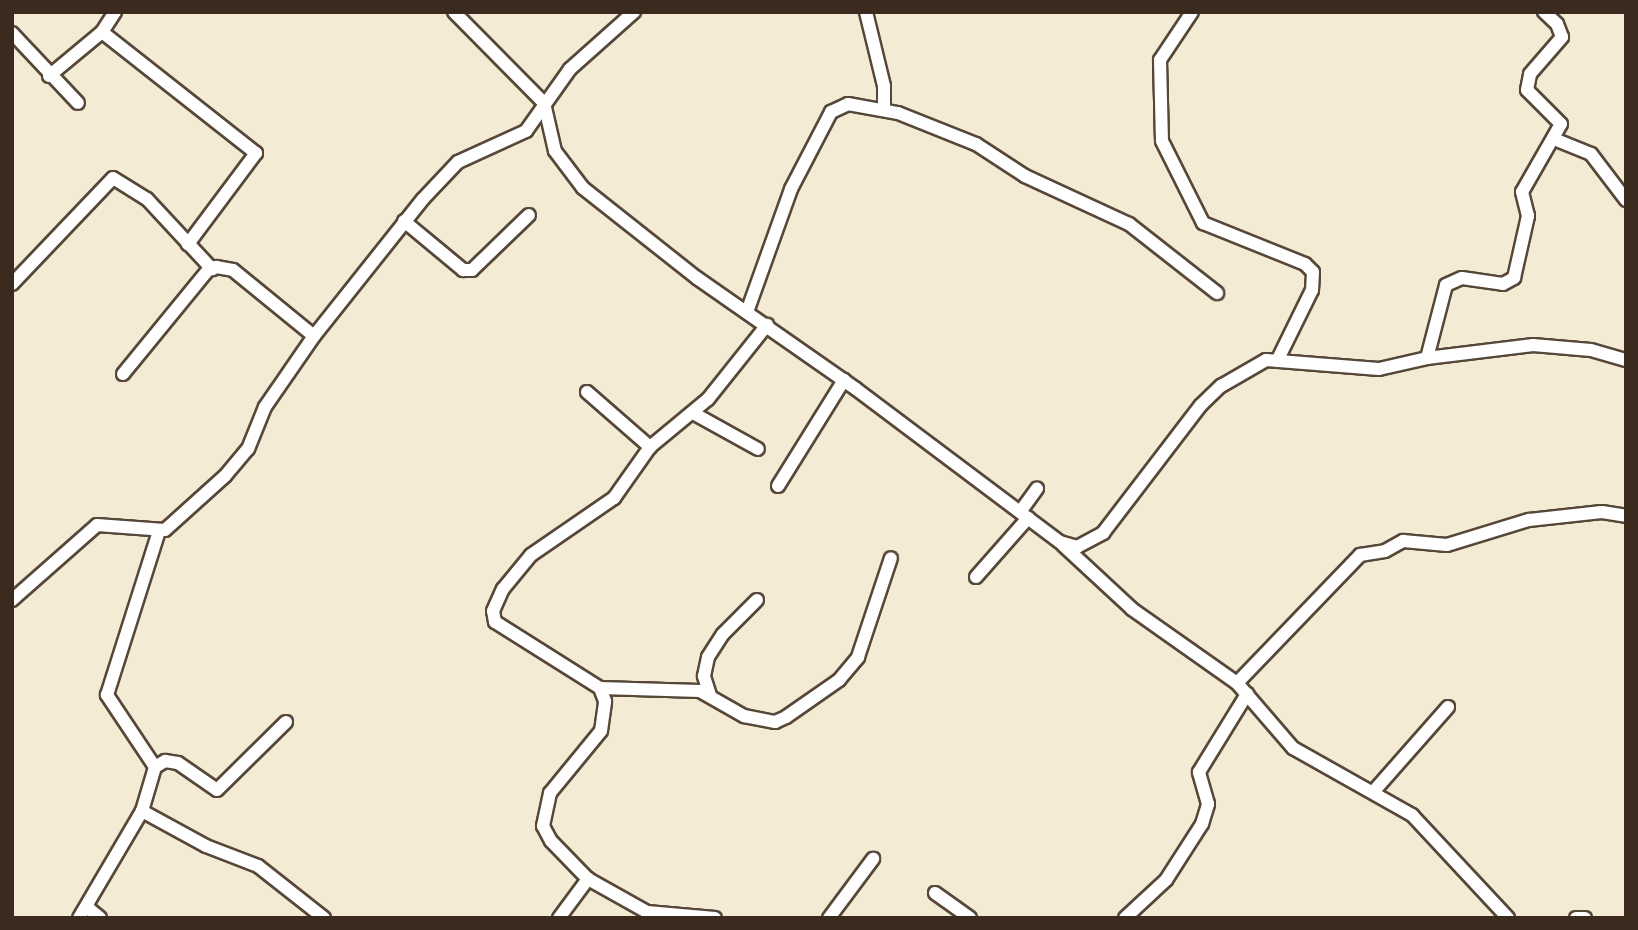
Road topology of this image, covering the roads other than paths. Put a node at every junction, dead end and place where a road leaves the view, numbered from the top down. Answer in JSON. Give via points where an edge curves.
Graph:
{"nodes":[{"id":1,"x":115,"y":12,"type":"edge"},
{"id":2,"x":454,"y":12,"type":"edge"},
{"id":3,"x":634,"y":12,"type":"edge"},
{"id":4,"x":866,"y":12,"type":"edge"},
{"id":5,"x":1192,"y":12,"type":"edge"},
{"id":6,"x":1544,"y":12,"type":"edge"},
{"id":7,"x":102,"y":32,"type":"junction"},
{"id":8,"x":12,"y":33,"type":"edge"},
{"id":9,"x":49,"y":76,"type":"junction"},
{"id":10,"x":78,"y":103,"type":"dead end"},
{"id":11,"x":544,"y":103,"type":"junction"},
{"id":12,"x":884,"y":110,"type":"junction"},
{"id":13,"x":1554,"y":139,"type":"junction"},
{"id":14,"x":1626,"y":200,"type":"edge"},
{"id":15,"x":529,"y":215,"type":"dead end"},
{"id":16,"x":404,"y":221,"type":"junction"},
{"id":17,"x":188,"y":244,"type":"junction"},
{"id":18,"x":212,"y":269,"type":"junction"},
{"id":19,"x":12,"y":284,"type":"edge"},
{"id":20,"x":1217,"y":293,"type":"dead end"},
{"id":21,"x":747,"y":312,"type":"junction"},
{"id":22,"x":766,"y":325,"type":"junction"},
{"id":23,"x":314,"y":336,"type":"junction"},
{"id":24,"x":1427,"y":358,"type":"junction"},
{"id":25,"x":1626,"y":360,"type":"edge"},
{"id":26,"x":1277,"y":361,"type":"junction"},
{"id":27,"x":123,"y":374,"type":"dead end"},
{"id":28,"x":844,"y":380,"type":"junction"},
{"id":29,"x":587,"y":392,"type":"dead end"},
{"id":30,"x":693,"y":413,"type":"junction"},
{"id":31,"x":650,"y":447,"type":"junction"},
{"id":32,"x":758,"y":449,"type":"dead end"},
{"id":33,"x":778,"y":486,"type":"dead end"},
{"id":34,"x":1037,"y":489,"type":"dead end"},
{"id":35,"x":1024,"y":515,"type":"junction"},
{"id":36,"x":1626,"y":516,"type":"edge"},
{"id":37,"x":159,"y":531,"type":"junction"},
{"id":38,"x":1060,"y":542,"type":"junction"},
{"id":39,"x":891,"y":558,"type":"dead end"},
{"id":40,"x":976,"y":577,"type":"dead end"},
{"id":41,"x":12,"y":600,"type":"edge"},
{"id":42,"x":757,"y":600,"type":"dead end"},
{"id":43,"x":1237,"y":683,"type":"junction"},
{"id":44,"x":600,"y":688,"type":"junction"},
{"id":45,"x":1247,"y":694,"type":"junction"},
{"id":46,"x":710,"y":695,"type":"junction"},
{"id":47,"x":1448,"y":707,"type":"dead end"},
{"id":48,"x":286,"y":722,"type":"dead end"},
{"id":49,"x":155,"y":767,"type":"junction"},
{"id":50,"x":1374,"y":792,"type":"junction"},
{"id":51,"x":142,"y":811,"type":"junction"},
{"id":52,"x":873,"y":859,"type":"dead end"},
{"id":53,"x":588,"y":879,"type":"junction"},
{"id":54,"x":935,"y":893,"type":"dead end"},
{"id":55,"x":83,"y":912,"type":"edge"},
{"id":56,"x":100,"y":918,"type":"edge"},
{"id":57,"x":324,"y":918,"type":"edge"},
{"id":58,"x":559,"y":918,"type":"edge"},
{"id":59,"x":715,"y":918,"type":"edge"},
{"id":60,"x":829,"y":918,"type":"edge"},
{"id":61,"x":970,"y":918,"type":"edge"},
{"id":62,"x":1125,"y":918,"type":"edge"},
{"id":63,"x":1508,"y":918,"type":"edge"},
{"id":64,"x":1576,"y":918,"type":"edge"},
{"id":65,"x":1585,"y":918,"type":"edge"}],
"edges":[{"from":1,"to":7,"type":"street"},
{"from":2,"to":11,"type":"street"},
{"from":3,"to":11,"type":"street","via":[[584,55]]},
{"from":4,"to":12,"type":"street","via":[[884,86]]},
{"from":5,"to":26,"type":"street","via":[[1160,60],[1162,141],[1203,223],[1305,264],[1313,272],[1312,290]]},
{"from":6,"to":13,"type":"street","via":[[1557,24],[1562,37],[1530,74],[1527,90],[1559,118]]},
{"from":7,"to":9,"type":"street"},
{"from":7,"to":17,"type":"street","via":[[256,153]]},
{"from":8,"to":9,"type":"street"},
{"from":9,"to":10,"type":"street"},
{"from":11,"to":16,"type":"street","via":[[526,131],[457,162]]},
{"from":11,"to":21,"type":"street","via":[[555,150],[583,188]]},
{"from":12,"to":20,"type":"street","via":[[957,135],[1025,176],[1109,211]]},
{"from":12,"to":21,"type":"street","via":[[848,104],[831,112],[791,189]]},
{"from":13,"to":14,"type":"street","via":[[1591,154]]},
{"from":13,"to":24,"type":"street","via":[[1522,192],[1528,216],[1514,278],[1503,284],[1462,278],[1446,285]]},
{"from":15,"to":16,"type":"street","via":[[472,270],[455,265]]},
{"from":16,"to":23,"type":"street"},
{"from":17,"to":18,"type":"street"},
{"from":17,"to":19,"type":"street","via":[[138,191],[113,178]]},
{"from":18,"to":23,"type":"street","via":[[233,271]]},
{"from":18,"to":27,"type":"street"},
{"from":21,"to":22,"type":"street"},
{"from":22,"to":28,"type":"street"},
{"from":22,"to":30,"type":"street"},
{"from":23,"to":37,"type":"street","via":[[270,399],[254,439],[239,461],[175,522]]},
{"from":24,"to":25,"type":"street","via":[[1533,345],[1591,349]]},
{"from":24,"to":26,"type":"street","via":[[1379,369]]},
{"from":26,"to":38,"type":"street","via":[[1266,360],[1245,371],[1201,405],[1103,533],[1077,547]]},
{"from":28,"to":33,"type":"street"},
{"from":28,"to":35,"type":"street"},
{"from":29,"to":31,"type":"street"},
{"from":30,"to":31,"type":"street"},
{"from":30,"to":32,"type":"street"},
{"from":31,"to":44,"type":"street","via":[[603,509],[531,555],[503,589],[493,611],[495,622]]},
{"from":34,"to":35,"type":"street"},
{"from":35,"to":38,"type":"street"},
{"from":35,"to":40,"type":"street"},
{"from":36,"to":43,"type":"street","via":[[1602,512],[1529,520],[1447,545],[1409,540],[1360,555]]},
{"from":37,"to":41,"type":"street","via":[[97,525]]},
{"from":37,"to":49,"type":"street","via":[[107,695]]},
{"from":38,"to":43,"type":"street","via":[[1132,609]]},
{"from":39,"to":46,"type":"street","via":[[864,645],[839,680],[775,722],[744,716]]},
{"from":42,"to":46,"type":"street","via":[[723,634],[708,657],[704,676]]},
{"from":43,"to":45,"type":"street"},
{"from":44,"to":46,"type":"street","via":[[688,690]]},
{"from":44,"to":53,"type":"street","via":[[605,709],[601,731],[550,793],[543,826],[565,861]]},
{"from":45,"to":50,"type":"street","via":[[1293,748]]},
{"from":45,"to":62,"type":"street","via":[[1199,772],[1208,804],[1202,824],[1166,880]]},
{"from":47,"to":50,"type":"street"},
{"from":48,"to":49,"type":"street","via":[[217,790],[178,763],[165,761]]},
{"from":49,"to":51,"type":"street"},
{"from":50,"to":63,"type":"street","via":[[1412,815]]},
{"from":51,"to":55,"type":"street"},
{"from":51,"to":57,"type":"street","via":[[206,846],[258,866]]},
{"from":52,"to":60,"type":"street"},
{"from":53,"to":58,"type":"street"},
{"from":53,"to":59,"type":"street","via":[[647,912]]},
{"from":54,"to":61,"type":"street"},
{"from":55,"to":56,"type":"street"},
{"from":64,"to":65,"type":"street"}]}
